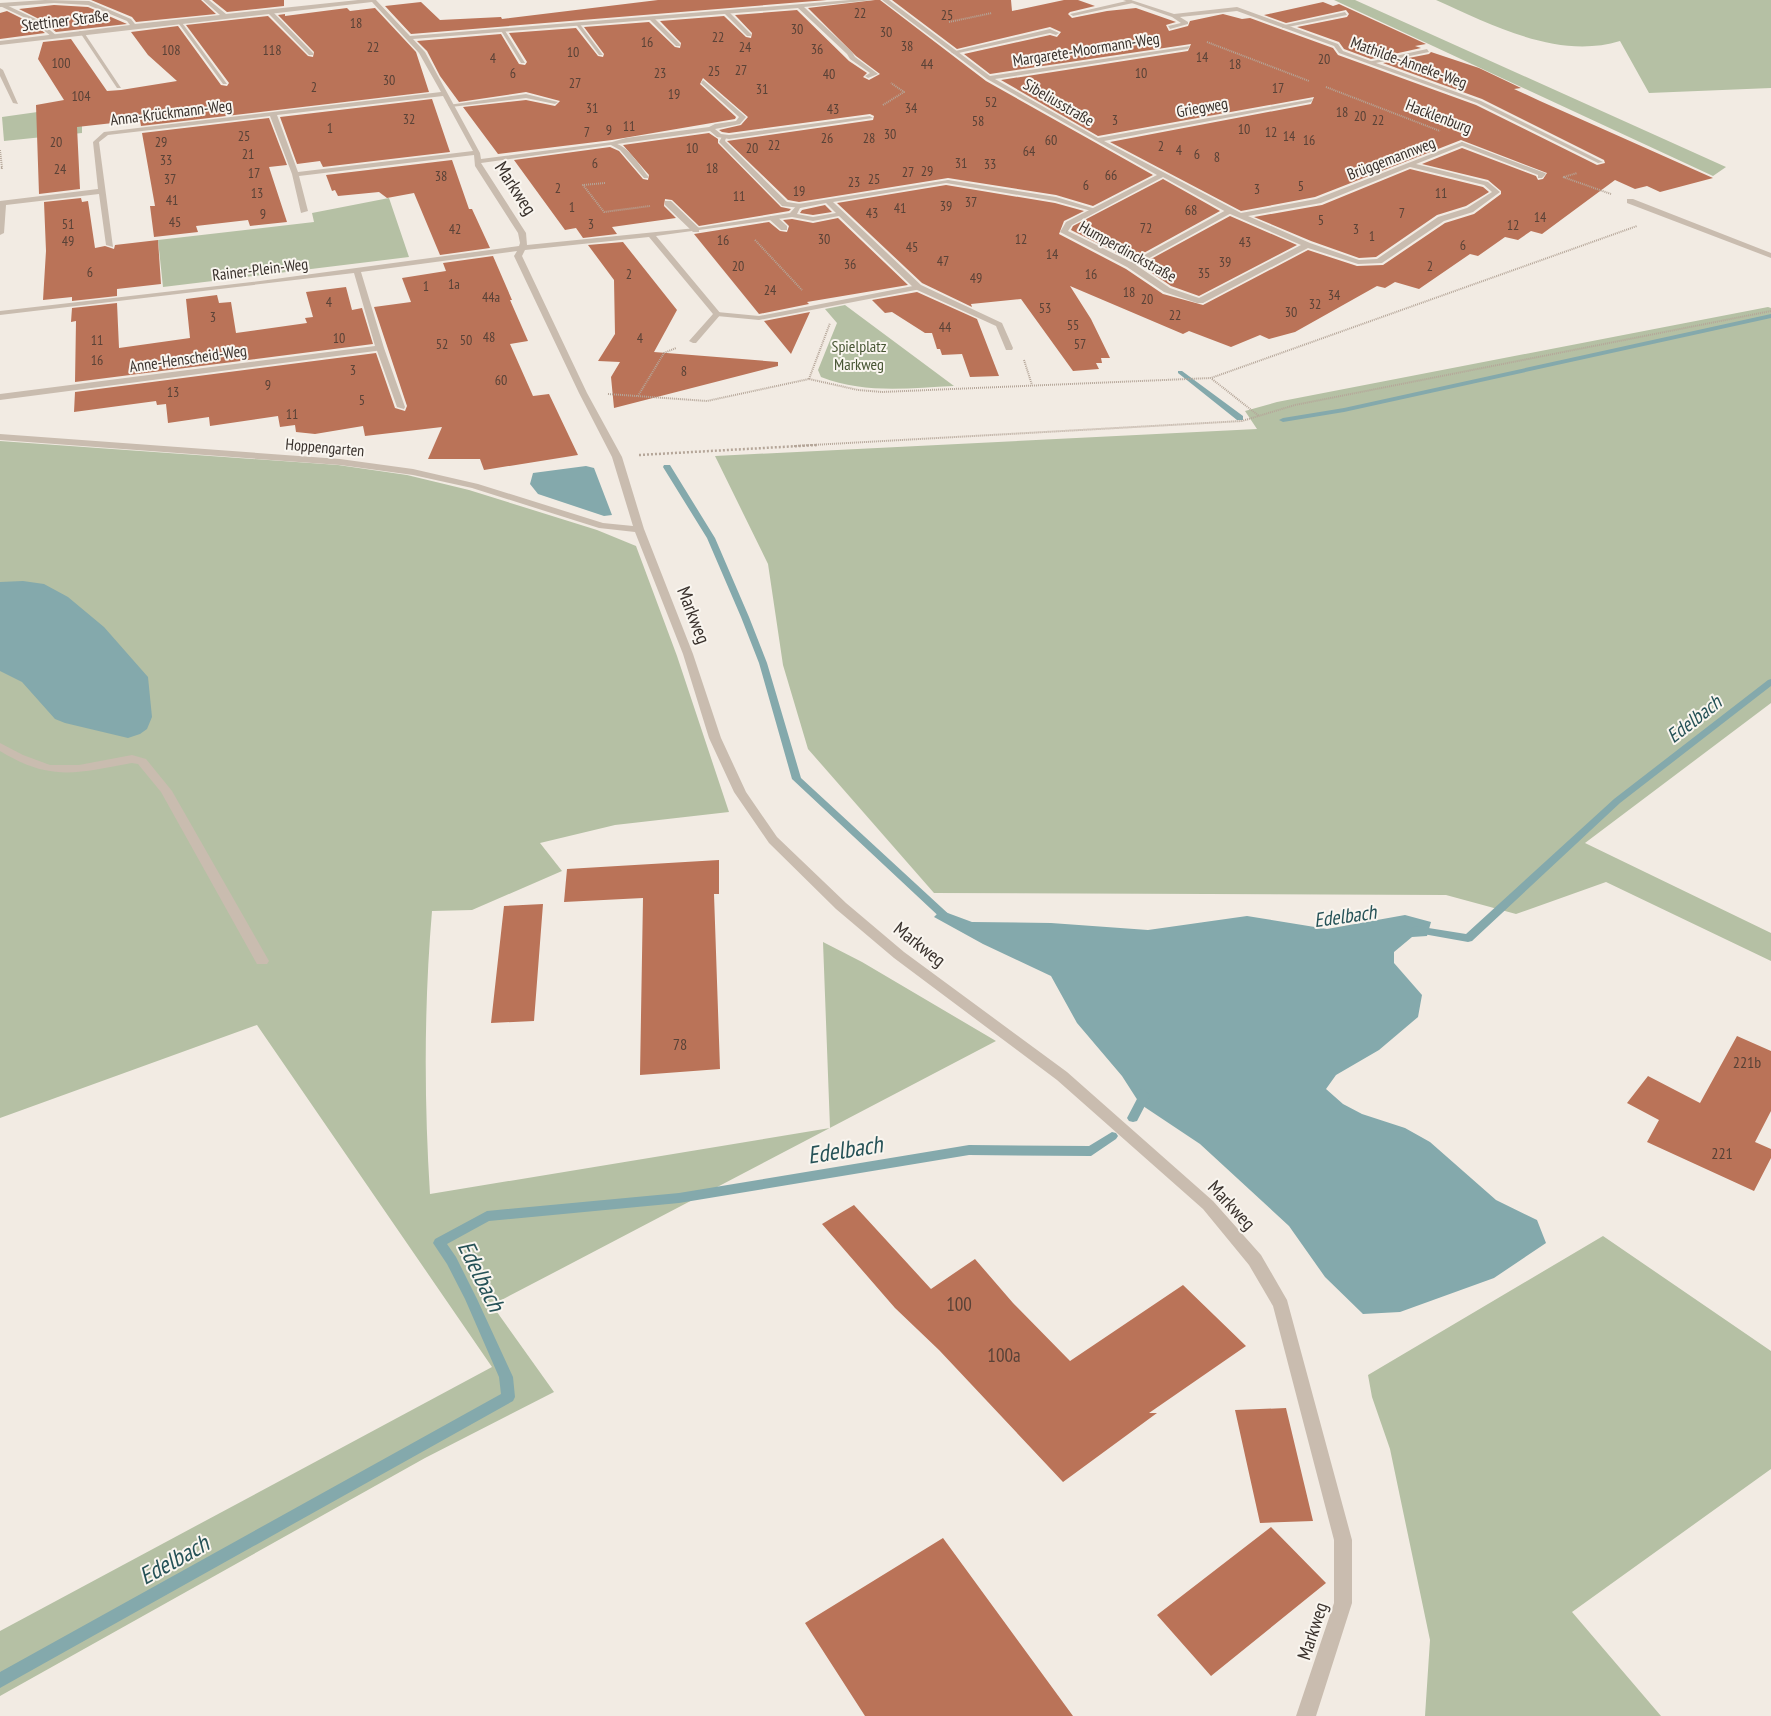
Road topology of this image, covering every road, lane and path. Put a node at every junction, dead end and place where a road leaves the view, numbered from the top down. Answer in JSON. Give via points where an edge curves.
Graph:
{"nodes":[{"id":1,"x":206,"y":0,"type":"edge"},
{"id":2,"x":373,"y":0,"type":"edge"},
{"id":3,"x":870,"y":0,"type":"edge"},
{"id":4,"x":885,"y":0,"type":"edge"},
{"id":5,"x":1128,"y":1,"type":"edge"},
{"id":6,"x":1,"y":5,"type":"edge"},
{"id":7,"x":800,"y":6,"type":"junction"},
{"id":8,"x":269,"y":11,"type":"junction"},
{"id":9,"x":726,"y":12,"type":"junction"},
{"id":10,"x":992,"y":13,"type":"dead end"},
{"id":11,"x":1073,"y":14,"type":"dead end"},
{"id":12,"x":1345,"y":14,"type":"dead end"},
{"id":13,"x":224,"y":16,"type":"junction"},
{"id":14,"x":1174,"y":16,"type":"junction"},
{"id":15,"x":651,"y":18,"type":"junction"},
{"id":16,"x":178,"y":21,"type":"junction"},
{"id":17,"x":577,"y":24,"type":"junction"},
{"id":18,"x":134,"y":26,"type":"junction"},
{"id":19,"x":920,"y":26,"type":"junction"},
{"id":20,"x":1283,"y":26,"type":"junction"},
{"id":21,"x":1170,"y":27,"type":"joint"},
{"id":22,"x":502,"y":30,"type":"junction"},
{"id":23,"x":81,"y":32,"type":"junction"},
{"id":24,"x":1056,"y":33,"type":"dead end"},
{"id":25,"x":749,"y":35,"type":"dead end"},
{"id":26,"x":54,"y":36,"type":"junction"},
{"id":27,"x":409,"y":38,"type":"junction"},
{"id":28,"x":0,"y":43,"type":"edge"},
{"id":29,"x":678,"y":45,"type":"dead end"},
{"id":30,"x":1188,"y":47,"type":"dead end"},
{"id":31,"x":1427,"y":51,"type":"dead end"},
{"id":32,"x":954,"y":52,"type":"junction"},
{"id":33,"x":311,"y":54,"type":"dead end"},
{"id":34,"x":601,"y":54,"type":"dead end"},
{"id":35,"x":523,"y":62,"type":"dead end"},
{"id":36,"x":1371,"y":62,"type":"junction"},
{"id":37,"x":0,"y":70,"type":"edge"},
{"id":38,"x":875,"y":74,"type":"junction"},
{"id":39,"x":868,"y":76,"type":"dead end"},
{"id":40,"x":989,"y":78,"type":"junction"},
{"id":41,"x":226,"y":82,"type":"dead end"},
{"id":42,"x":703,"y":82,"type":"dead end"},
{"id":43,"x":1311,"y":82,"type":"dead end"},
{"id":44,"x":1320,"y":85,"type":"dead end"},
{"id":45,"x":120,"y":87,"type":"dead end"},
{"id":46,"x":444,"y":94,"type":"junction"},
{"id":47,"x":1312,"y":100,"type":"dead end"},
{"id":48,"x":555,"y":102,"type":"dead end"},
{"id":49,"x":16,"y":103,"type":"dead end"},
{"id":50,"x":451,"y":105,"type":"junction"},
{"id":51,"x":273,"y":114,"type":"junction"},
{"id":52,"x":870,"y":118,"type":"joint"},
{"id":53,"x":738,"y":123,"type":"junction"},
{"id":54,"x":711,"y":129,"type":"junction"},
{"id":55,"x":1441,"y":131,"type":"dead end"},
{"id":56,"x":750,"y":132,"type":"junction"},
{"id":57,"x":725,"y":136,"type":"junction"},
{"id":58,"x":1097,"y":140,"type":"junction"},
{"id":59,"x":613,"y":144,"type":"junction"},
{"id":60,"x":0,"y":150,"type":"edge"},
{"id":61,"x":477,"y":157,"type":"junction"},
{"id":62,"x":1600,"y":162,"type":"dead end"},
{"id":63,"x":1410,"y":165,"type":"junction"},
{"id":64,"x":0,"y":168,"type":"edge"},
{"id":65,"x":294,"y":174,"type":"junction"},
{"id":66,"x":1162,"y":175,"type":"junction"},
{"id":67,"x":1540,"y":177,"type":"dead end"},
{"id":68,"x":1563,"y":177,"type":"dead end"},
{"id":69,"x":646,"y":178,"type":"dead end"},
{"id":70,"x":605,"y":183,"type":"dead end"},
{"id":71,"x":102,"y":191,"type":"junction"},
{"id":72,"x":1630,"y":201,"type":"joint"},
{"id":73,"x":828,"y":202,"type":"junction"},
{"id":74,"x":1,"y":203,"type":"edge"},
{"id":75,"x":668,"y":203,"type":"joint"},
{"id":76,"x":798,"y":206,"type":"junction"},
{"id":77,"x":1094,"y":210,"type":"junction"},
{"id":78,"x":1230,"y":210,"type":"junction"},
{"id":79,"x":304,"y":211,"type":"dead end"},
{"id":80,"x":841,"y":214,"type":"junction"},
{"id":81,"x":792,"y":215,"type":"junction"},
{"id":82,"x":1241,"y":215,"type":"junction"},
{"id":83,"x":1666,"y":216,"type":"junction"},
{"id":84,"x":773,"y":218,"type":"junction"},
{"id":85,"x":740,"y":223,"type":"junction"},
{"id":86,"x":784,"y":228,"type":"dead end"},
{"id":87,"x":696,"y":230,"type":"junction"},
{"id":88,"x":0,"y":233,"type":"edge"},
{"id":89,"x":650,"y":234,"type":"junction"},
{"id":90,"x":110,"y":244,"type":"dead end"},
{"id":91,"x":1307,"y":245,"type":"junction"},
{"id":92,"x":522,"y":248,"type":"junction"},
{"id":93,"x":1771,"y":256,"type":"edge"},
{"id":94,"x":1130,"y":264,"type":"junction"},
{"id":95,"x":357,"y":270,"type":"junction"},
{"id":96,"x":918,"y":287,"type":"junction"},
{"id":97,"x":818,"y":307,"type":"junction"},
{"id":98,"x":1771,"y":311,"type":"edge"},
{"id":99,"x":0,"y":313,"type":"edge"},
{"id":100,"x":717,"y":314,"type":"junction"},
{"id":101,"x":693,"y":341,"type":"joint"},
{"id":102,"x":380,"y":348,"type":"junction"},
{"id":103,"x":1008,"y":348,"type":"joint"},
{"id":104,"x":1211,"y":378,"type":"junction"},
{"id":105,"x":809,"y":379,"type":"junction"},
{"id":106,"x":1032,"y":385,"type":"junction"},
{"id":107,"x":583,"y":392,"type":"junction"},
{"id":108,"x":638,"y":396,"type":"junction"},
{"id":109,"x":0,"y":397,"type":"edge"},
{"id":110,"x":401,"y":407,"type":"dead end"},
{"id":111,"x":1259,"y":416,"type":"junction"},
{"id":112,"x":0,"y":437,"type":"edge"},
{"id":113,"x":617,"y":457,"type":"junction"},
{"id":114,"x":639,"y":529,"type":"junction"},
{"id":115,"x":0,"y":746,"type":"edge"},
{"id":116,"x":262,"y":962,"type":"dead end"},
{"id":117,"x":1306,"y":1716,"type":"edge"}],
"edges":[{"from":1,"to":13,"type":"street"},
{"from":2,"to":8,"type":"street","name":"Stettiner Straße"},
{"from":2,"to":27,"type":"street","name":"Markweg"},
{"from":3,"to":7,"type":"street"},
{"from":4,"to":19,"type":"street","name":"Sibeliusstraße"},
{"from":5,"to":11,"type":"street"},
{"from":5,"to":14,"type":"street"},
{"from":6,"to":18,"type":"street","via":[[54,0],[89,2],[129,20]]},
{"from":6,"to":26,"type":"street","via":[[36,20]]},
{"from":7,"to":9,"type":"street"},
{"from":7,"to":38,"type":"street","via":[[852,58]]},
{"from":8,"to":13,"type":"street","name":"Stettiner Straße"},
{"from":8,"to":33,"type":"street"},
{"from":9,"to":15,"type":"street"},
{"from":9,"to":25,"type":"street"},
{"from":10,"to":19,"type":"path"},
{"from":12,"to":20,"type":"street"},
{"from":13,"to":16,"type":"street","name":"Stettiner Straße"},
{"from":14,"to":20,"type":"street","name":"Mathilde-Anneke-Weg","via":[[1237,9]]},
{"from":14,"to":21,"type":"street","via":[[1186,23]]},
{"from":15,"to":17,"type":"street"},
{"from":15,"to":29,"type":"street"},
{"from":16,"to":18,"type":"street","name":"Stettiner Straße"},
{"from":16,"to":41,"type":"street"},
{"from":17,"to":22,"type":"street"},
{"from":17,"to":34,"type":"street"},
{"from":18,"to":23,"type":"street","name":"Stettiner Straße"},
{"from":19,"to":32,"type":"street","name":"Sibeliusstraße"},
{"from":20,"to":36,"type":"street","name":"Mathilde-Anneke-Weg"},
{"from":21,"to":43,"type":"path"},
{"from":22,"to":27,"type":"street"},
{"from":22,"to":35,"type":"street"},
{"from":23,"to":26,"type":"street","name":"Stettiner Straße"},
{"from":23,"to":45,"type":"street"},
{"from":24,"to":32,"type":"street","via":[[1050,31]]},
{"from":26,"to":28,"type":"street","name":"Stettiner Straße"},
{"from":27,"to":46,"type":"street","name":"Markweg","via":[[422,52]]},
{"from":30,"to":40,"type":"street","name":"Margarete-Moormann-Weg"},
{"from":31,"to":36,"type":"street"},
{"from":32,"to":40,"type":"street","name":"Sibeliusstraße"},
{"from":36,"to":62,"type":"street","name":"Mathilde-Anneke-Weg","via":[[1479,102]]},
{"from":37,"to":49,"type":"street"},
{"from":38,"to":39,"type":"street"},
{"from":38,"to":52,"type":"path","via":[[904,92],[869,114]]},
{"from":40,"to":58,"type":"street","name":"Sibeliusstraße"},
{"from":42,"to":53,"type":"street","via":[[743,117]]},
{"from":44,"to":55,"type":"path","name":"Hacklenburg"},
{"from":46,"to":50,"type":"street","name":"Markweg"},
{"from":46,"to":51,"type":"street","name":"Anna-Krückmann-Weg"},
{"from":47,"to":58,"type":"street","name":"Griegweg"},
{"from":48,"to":50,"type":"street","via":[[526,96]]},
{"from":50,"to":61,"type":"street","name":"Markweg"},
{"from":51,"to":65,"type":"street"},
{"from":51,"to":71,"type":"street","name":"Anna-Krückmann-Weg","via":[[101,135],[96,142]]},
{"from":52,"to":56,"type":"street"},
{"from":53,"to":54,"type":"street"},
{"from":53,"to":56,"type":"street"},
{"from":54,"to":57,"type":"street","via":[[719,136]]},
{"from":54,"to":59,"type":"street"},
{"from":56,"to":57,"type":"street"},
{"from":57,"to":76,"type":"street","via":[[721,141],[753,174],[785,204]]},
{"from":58,"to":66,"type":"street","name":"Sibeliusstraße"},
{"from":59,"to":61,"type":"street"},
{"from":59,"to":69,"type":"street","via":[[622,149]]},
{"from":60,"to":64,"type":"path"},
{"from":61,"to":65,"type":"street","name":"Markweg"},
{"from":61,"to":92,"type":"street","name":"Markweg","via":[[478,166],[522,233]]},
{"from":63,"to":67,"type":"street","name":"Brüggemannweg","via":[[1462,144],[1543,174]]},
{"from":63,"to":82,"type":"street","name":"Brüggemannweg","via":[[1318,201]]},
{"from":63,"to":91,"type":"street","name":"Sibeliusstraße","via":[[1486,183],[1496,192],[1470,210],[1441,219],[1379,261],[1358,262]]},
{"from":65,"to":79,"type":"street"},
{"from":66,"to":77,"type":"street","name":"Humperdinckstraße"},
{"from":66,"to":78,"type":"street","name":"Sibeliusstraße"},
{"from":68,"to":72,"type":"path"},
{"from":70,"to":75,"type":"path","via":[[583,185],[604,212]]},
{"from":71,"to":74,"type":"street"},
{"from":71,"to":90,"type":"street","name":"Anna-Krückmann-Weg"},
{"from":72,"to":83,"type":"street"},
{"from":73,"to":76,"type":"street"},
{"from":73,"to":77,"type":"street","via":[[948,182],[1056,199]]},
{"from":73,"to":80,"type":"street"},
{"from":74,"to":88,"type":"street"},
{"from":75,"to":87,"type":"street"},
{"from":76,"to":81,"type":"street"},
{"from":77,"to":94,"type":"street","name":"Humperdinckstraße","via":[[1068,224],[1064,232]]},
{"from":78,"to":82,"type":"street","name":"Sibeliusstraße"},
{"from":78,"to":94,"type":"street"},
{"from":80,"to":81,"type":"street","name":"Rainer-Plein-Weg","via":[[813,219]]},
{"from":80,"to":96,"type":"street"},
{"from":81,"to":84,"type":"street","name":"Rainer-Plein-Weg"},
{"from":82,"to":91,"type":"street","name":"Sibeliusstraße"},
{"from":83,"to":93,"type":"street"},
{"from":83,"to":104,"type":"path"},
{"from":84,"to":85,"type":"street","name":"Rainer-Plein-Weg"},
{"from":84,"to":86,"type":"street"},
{"from":85,"to":87,"type":"street","name":"Rainer-Plein-Weg"},
{"from":85,"to":97,"type":"path"},
{"from":87,"to":89,"type":"street","name":"Rainer-Plein-Weg"},
{"from":89,"to":92,"type":"street","name":"Rainer-Plein-Weg"},
{"from":89,"to":100,"type":"street"},
{"from":91,"to":94,"type":"street","name":"Humperdinckstraße","via":[[1200,301],[1167,290]]},
{"from":92,"to":95,"type":"street","name":"Rainer-Plein-Weg"},
{"from":92,"to":107,"type":"street","name":"Markweg","via":[[518,256]]},
{"from":95,"to":99,"type":"street","name":"Rainer-Plein-Weg"},
{"from":95,"to":102,"type":"street"},
{"from":96,"to":97,"type":"street"},
{"from":96,"to":103,"type":"street","via":[[999,325]]},
{"from":97,"to":100,"type":"street","via":[[759,318]]},
{"from":97,"to":105,"type":"path","via":[[830,324]]},
{"from":98,"to":111,"type":"path","via":[[1295,405]]},
{"from":100,"to":101,"type":"street"},
{"from":101,"to":108,"type":"path","via":[[664,353]]},
{"from":102,"to":109,"type":"street","name":"Anne-Henscheid-Weg"},
{"from":102,"to":110,"type":"street"},
{"from":103,"to":106,"type":"path","via":[[1022,354]]},
{"from":104,"to":106,"type":"path"},
{"from":104,"to":111,"type":"path"},
{"from":105,"to":106,"type":"path","via":[[882,392]]},
{"from":105,"to":108,"type":"path","via":[[707,401]]},
{"from":107,"to":108,"type":"path"},
{"from":107,"to":113,"type":"street","name":"Markweg"},
{"from":111,"to":113,"type":"path","via":[[1242,421]]},
{"from":112,"to":114,"type":"street","name":"Hoppengarten","via":[[340,462],[413,472],[475,486],[602,526]]},
{"from":113,"to":114,"type":"street","name":"Markweg"},
{"from":114,"to":117,"type":"street","name":"Markweg","via":[[688,654],[715,738],[740,792],[773,840],[899,955],[1062,1076],[1208,1205],[1255,1260],[1272,1290],[1280,1305],[1342,1540],[1343,1603]]},
{"from":115,"to":116,"type":"street","via":[[30,765],[47,770],[70,771],[142,761],[166,791]]}]}
